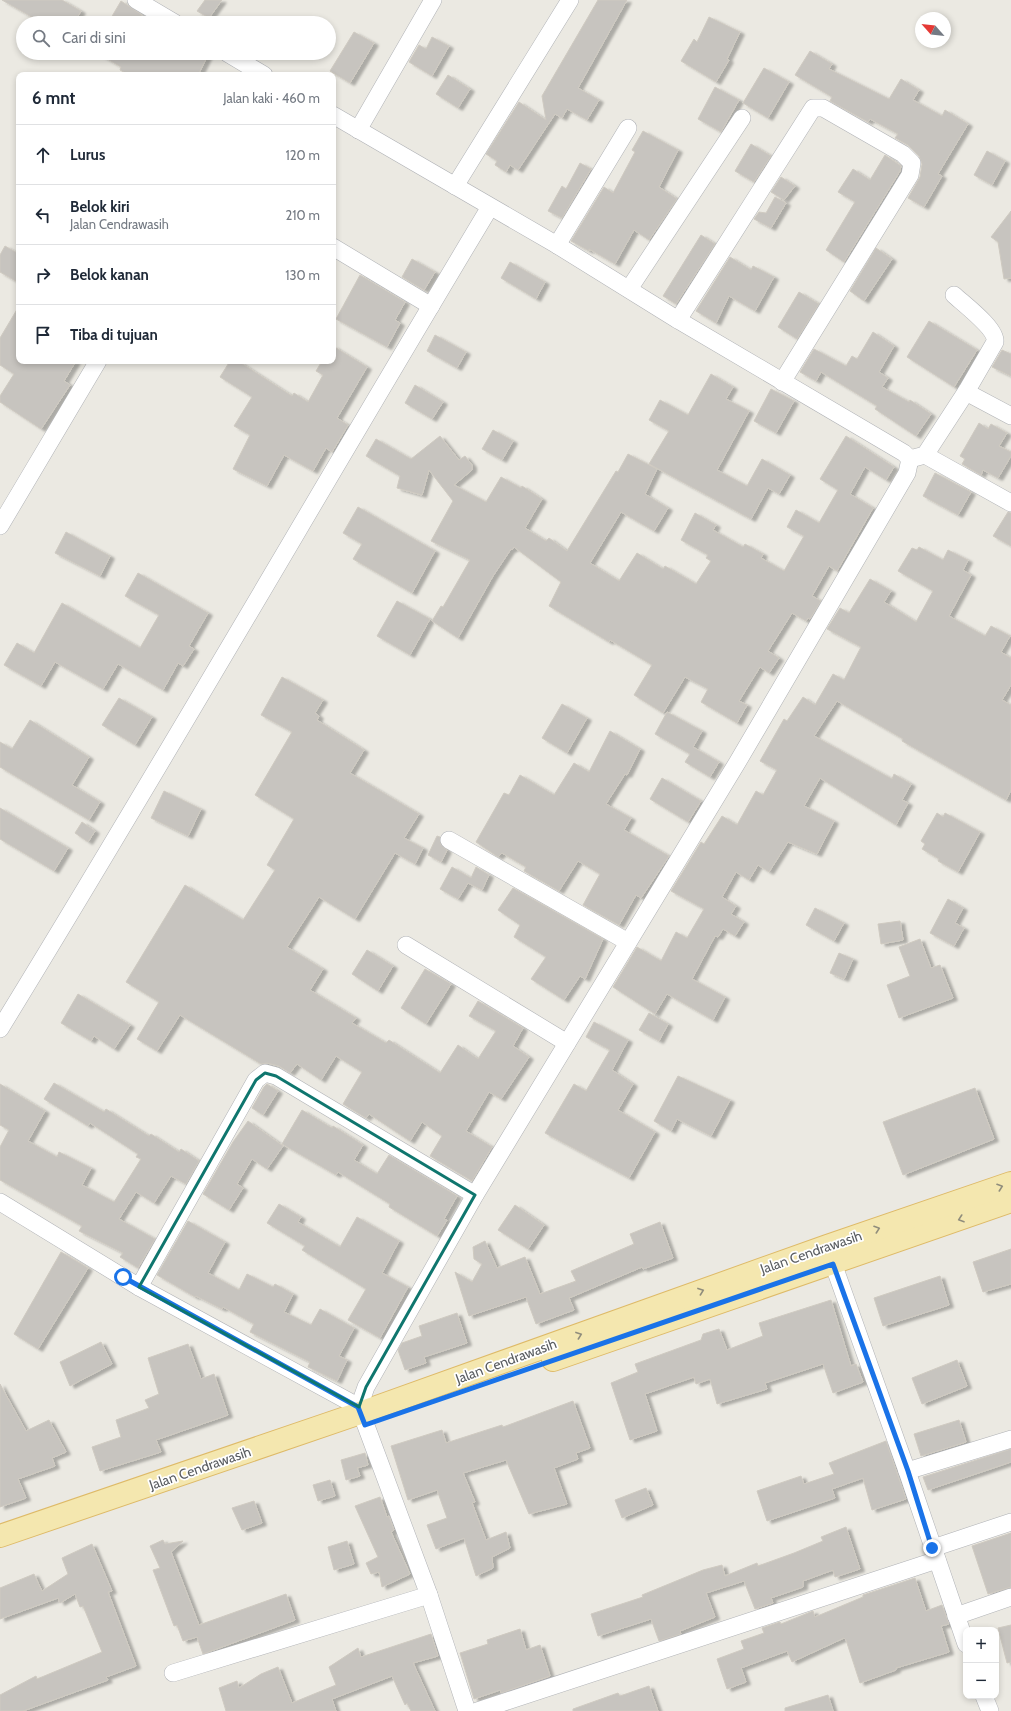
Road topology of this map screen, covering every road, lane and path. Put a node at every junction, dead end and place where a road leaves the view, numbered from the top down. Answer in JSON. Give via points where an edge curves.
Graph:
{"nodes":[{"id":1,"x":136,"y":0,"type":"edge"},
{"id":2,"x":433,"y":0,"type":"edge"},
{"id":3,"x":570,"y":0,"type":"edge"},
{"id":4,"x":164,"y":16,"type":"edge"},
{"id":5,"x":239,"y":60,"type":"edge"},
{"id":6,"x":259,"y":72,"type":"edge"},
{"id":7,"x":336,"y":117,"type":"edge"},
{"id":8,"x":742,"y":118,"type":"dead end"},
{"id":9,"x":628,"y":128,"type":"dead end"},
{"id":10,"x":358,"y":130,"type":"junction"},
{"id":11,"x":455,"y":186,"type":"junction"},
{"id":12,"x":490,"y":207,"type":"junction"},
{"id":13,"x":557,"y":245,"type":"junction"},
{"id":14,"x":336,"y":249,"type":"edge"},
{"id":15,"x":629,"y":289,"type":"junction"},
{"id":16,"x":954,"y":295,"type":"dead end"},
{"id":17,"x":431,"y":306,"type":"junction"},
{"id":18,"x":678,"y":320,"type":"junction"},
{"id":19,"x":96,"y":364,"type":"edge"},
{"id":20,"x":782,"y":382,"type":"junction"},
{"id":21,"x":966,"y":392,"type":"junction"},
{"id":22,"x":1011,"y":416,"type":"edge"},
{"id":23,"x":917,"y":457,"type":"junction"},
{"id":24,"x":1011,"y":504,"type":"edge"},
{"id":25,"x":0,"y":526,"type":"edge"},
{"id":26,"x":449,"y":840,"type":"dead end"},
{"id":27,"x":628,"y":942,"type":"junction"},
{"id":28,"x":406,"y":945,"type":"dead end"},
{"id":29,"x":0,"y":1029,"type":"edge"},
{"id":30,"x":567,"y":1043,"type":"junction"},
{"id":31,"x":1011,"y":1183,"type":"edge"},
{"id":32,"x":475,"y":1194,"type":"junction"},
{"id":33,"x":1011,"y":1201,"type":"edge"},
{"id":34,"x":0,"y":1202,"type":"edge"},
{"id":35,"x":830,"y":1255,"type":"junction"},
{"id":36,"x":139,"y":1287,"type":"junction"},
{"id":37,"x":361,"y":1415,"type":"junction"},
{"id":38,"x":1011,"y":1438,"type":"edge"},
{"id":39,"x":908,"y":1471,"type":"junction"},
{"id":40,"x":1011,"y":1522,"type":"edge"},
{"id":41,"x":0,"y":1536,"type":"edge"},
{"id":42,"x":0,"y":1551,"type":"edge"},
{"id":43,"x":935,"y":1554,"type":"junction"},
{"id":44,"x":429,"y":1595,"type":"junction"},
{"id":45,"x":1011,"y":1597,"type":"edge"},
{"id":46,"x":956,"y":1616,"type":"junction"},
{"id":47,"x":963,"y":1636,"type":"edge"},
{"id":48,"x":173,"y":1673,"type":"dead end"},
{"id":49,"x":985,"y":1699,"type":"edge"},
{"id":50,"x":466,"y":1711,"type":"edge"},
{"id":51,"x":477,"y":1711,"type":"edge"},
{"id":52,"x":990,"y":1711,"type":"edge"}],
"edges":[{"from":1,"to":4,"type":"street"},
{"from":2,"to":10,"type":"street"},
{"from":3,"to":11,"type":"street"},
{"from":5,"to":6,"type":"street"},
{"from":7,"to":10,"type":"street"},
{"from":8,"to":15,"type":"street"},
{"from":9,"to":13,"type":"street"},
{"from":10,"to":11,"type":"street"},
{"from":11,"to":12,"type":"street"},
{"from":12,"to":13,"type":"street"},
{"from":12,"to":17,"type":"street"},
{"from":13,"to":15,"type":"street"},
{"from":14,"to":17,"type":"street"},
{"from":15,"to":18,"type":"street"},
{"from":16,"to":21,"type":"street","via":[[991,330],[996,338]]},
{"from":17,"to":29,"type":"street","via":[[226,654]]},
{"from":18,"to":20,"type":"street"},
{"from":18,"to":20,"type":"street","via":[[813,108],[823,108],[903,154],[912,162],[910,175]]},
{"from":19,"to":25,"type":"street"},
{"from":20,"to":23,"type":"street"},
{"from":21,"to":22,"type":"street"},
{"from":21,"to":23,"type":"street"},
{"from":23,"to":24,"type":"street"},
{"from":23,"to":27,"type":"street"},
{"from":26,"to":27,"type":"street"},
{"from":27,"to":30,"type":"street"},
{"from":28,"to":30,"type":"street"},
{"from":30,"to":32,"type":"street"},
{"from":35,"to":31,"type":"main road","name":"Jalan Cendrawasih","one_way":true},
{"from":32,"to":36,"type":"street","via":[[276,1076],[265,1073],[256,1080]]},
{"from":32,"to":37,"type":"street","via":[[375,1368]]},
{"from":33,"to":35,"type":"main road","name":"Jalan Cendrawasih","one_way":true},
{"from":34,"to":36,"type":"street"},
{"from":35,"to":37,"type":"main road","name":"Jalan Cendrawasih"},
{"from":35,"to":39,"type":"street"},
{"from":36,"to":37,"type":"street"},
{"from":37,"to":41,"type":"main road","name":"Jalan Cendrawasih"},
{"from":37,"to":42,"type":"main road","name":"Jalan Cendrawasih"},
{"from":37,"to":44,"type":"street"},
{"from":38,"to":39,"type":"street"},
{"from":39,"to":43,"type":"street"},
{"from":40,"to":43,"type":"street"},
{"from":43,"to":46,"type":"street"},
{"from":43,"to":51,"type":"street"},
{"from":44,"to":48,"type":"street"},
{"from":44,"to":50,"type":"street"},
{"from":45,"to":46,"type":"street"},
{"from":46,"to":47,"type":"street"},
{"from":49,"to":52,"type":"street"}]}
